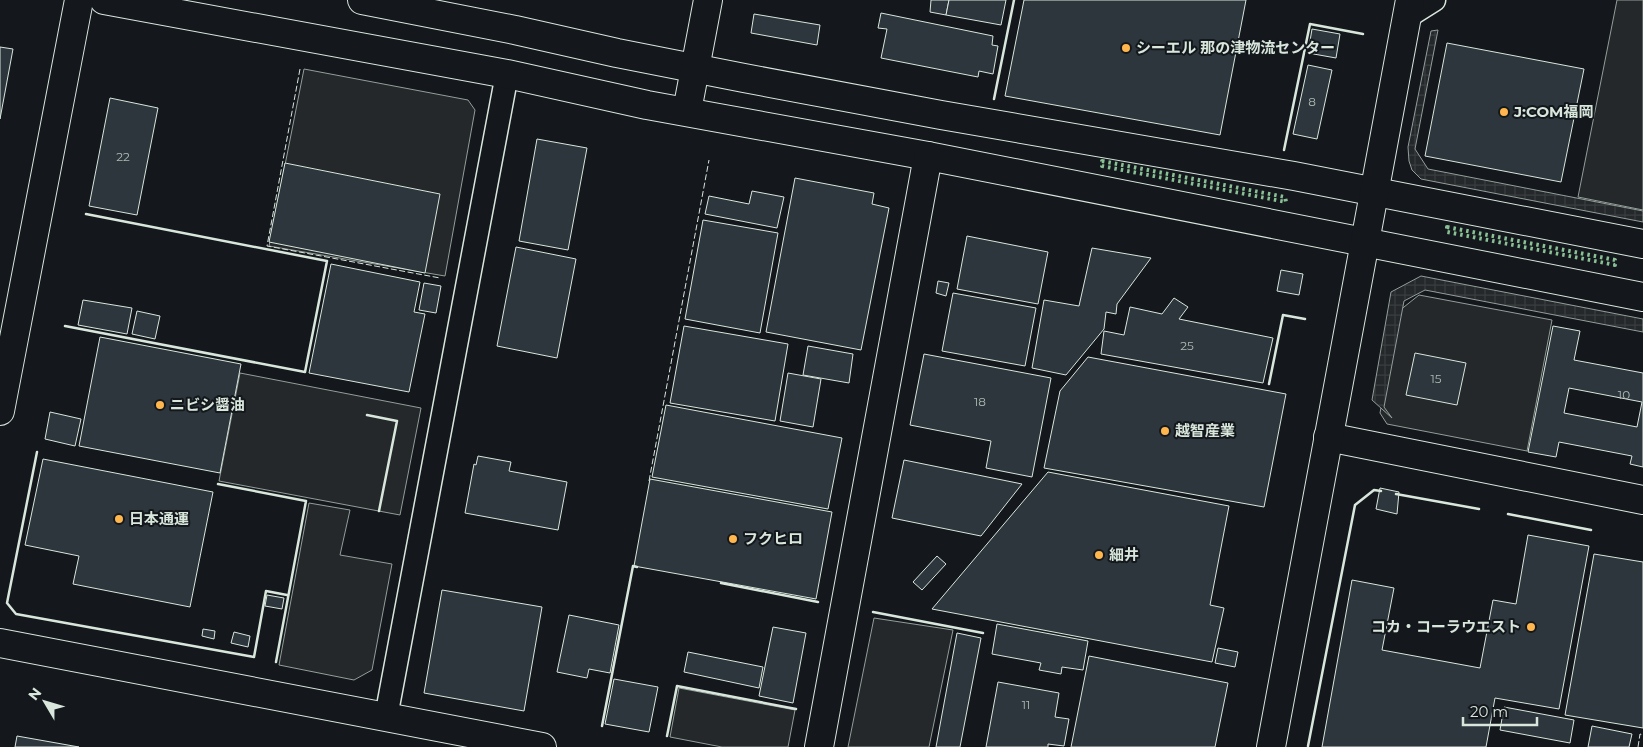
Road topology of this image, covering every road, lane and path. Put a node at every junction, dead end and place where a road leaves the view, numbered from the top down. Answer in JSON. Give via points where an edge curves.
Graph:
{"nodes":[{"id":1,"x":78,"y":0,"type":"edge"},
{"id":2,"x":104,"y":0,"type":"edge"},
{"id":3,"x":362,"y":0,"type":"edge"},
{"id":4,"x":708,"y":0,"type":"edge"},
{"id":5,"x":1434,"y":0,"type":"edge"},
{"id":6,"x":1409,"y":9,"type":"edge"},
{"id":7,"x":695,"y":68,"type":"junction"},
{"id":8,"x":507,"y":74,"type":"junction"},
{"id":9,"x":687,"y":112,"type":"junction"},
{"id":10,"x":928,"y":156,"type":"junction"},
{"id":11,"x":1374,"y":192,"type":"junction"},
{"id":12,"x":1365,"y":243,"type":"junction"},
{"id":13,"x":1643,"y":244,"type":"edge"},
{"id":14,"x":1643,"y":297,"type":"edge"},
{"id":15,"x":0,"y":411,"type":"edge"},
{"id":16,"x":1328,"y":437,"type":"junction"},
{"id":17,"x":1643,"y":500,"type":"edge"},
{"id":18,"x":0,"y":643,"type":"edge"},
{"id":19,"x":386,"y":717,"type":"junction"},
{"id":20,"x":542,"y":747,"type":"edge"},
{"id":21,"x":819,"y":747,"type":"edge"},
{"id":22,"x":1271,"y":747,"type":"edge"}],
"edges":[{"from":1,"to":15,"type":"street"},
{"from":2,"to":8,"type":"street"},
{"from":3,"to":7,"type":"street"},
{"from":4,"to":7,"type":"street"},
{"from":5,"to":6,"type":"street"},
{"from":6,"to":11,"type":"street"},
{"from":7,"to":9,"type":"street"},
{"from":7,"to":11,"type":"street"},
{"from":8,"to":9,"type":"street"},
{"from":8,"to":19,"type":"street"},
{"from":9,"to":10,"type":"street"},
{"from":10,"to":12,"type":"street"},
{"from":10,"to":21,"type":"street"},
{"from":11,"to":12,"type":"street"},
{"from":11,"to":13,"type":"street"},
{"from":12,"to":14,"type":"street"},
{"from":12,"to":16,"type":"street"},
{"from":16,"to":17,"type":"street"},
{"from":16,"to":22,"type":"street"},
{"from":18,"to":19,"type":"street"},
{"from":19,"to":20,"type":"street"}]}
